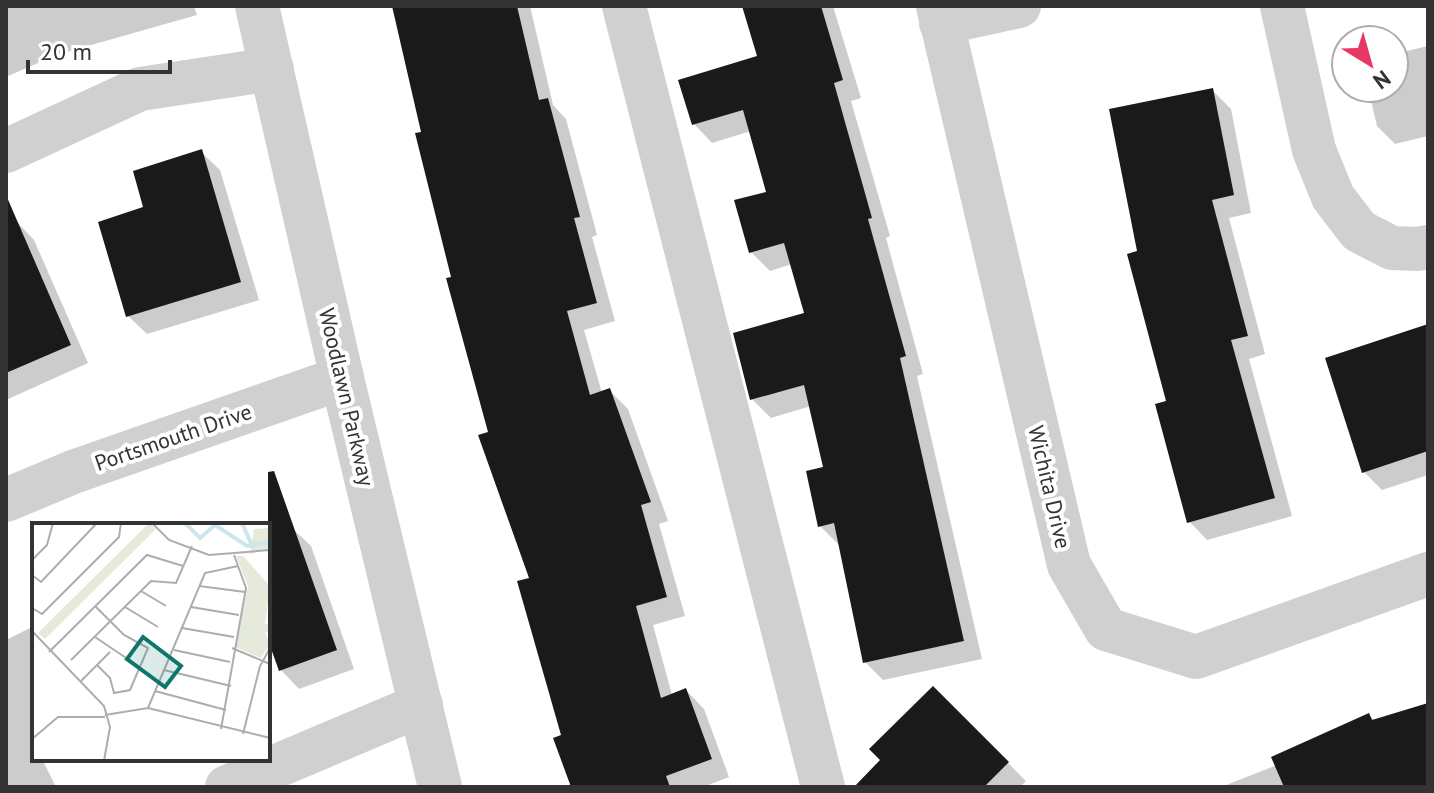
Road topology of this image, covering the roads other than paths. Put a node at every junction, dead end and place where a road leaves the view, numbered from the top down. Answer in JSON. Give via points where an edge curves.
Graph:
{"nodes":[{"id":1,"x":257,"y":6,"type":"edge"},
{"id":2,"x":624,"y":6,"type":"edge"},
{"id":3,"x":1019,"y":6,"type":"edge"},
{"id":4,"x":1282,"y":6,"type":"edge"},
{"id":5,"x":940,"y":15,"type":"edge"},
{"id":6,"x":272,"y":69,"type":"junction"},
{"id":7,"x":6,"y":151,"type":"edge"},
{"id":8,"x":1428,"y":247,"type":"edge"},
{"id":9,"x":342,"y":378,"type":"junction"},
{"id":10,"x":6,"y":500,"type":"edge"},
{"id":11,"x":1428,"y":574,"type":"edge"},
{"id":12,"x":421,"y":705,"type":"junction"},
{"id":13,"x":227,"y":787,"type":"edge"},
{"id":14,"x":440,"y":787,"type":"edge"},
{"id":15,"x":823,"y":787,"type":"edge"}],
"edges":[{"from":1,"to":6,"type":"street","name":"Woodlawn Parkway"},
{"from":2,"to":15,"type":"street"},
{"from":3,"to":5,"type":"street"},
{"from":4,"to":8,"type":"street","via":[[1314,150],[1333,197],[1359,231],[1370,237],[1392,248]]},
{"from":5,"to":11,"type":"street","name":"Wichita Drive","via":[[1069,565],[1106,629],[1196,657]]},
{"from":6,"to":7,"type":"street","via":[[140,89]]},
{"from":6,"to":9,"type":"street","name":"Woodlawn Parkway"},
{"from":9,"to":10,"type":"street","name":"Portsmouth Drive"},
{"from":9,"to":12,"type":"street","name":"Woodlawn Parkway"},
{"from":12,"to":13,"type":"street"},
{"from":12,"to":14,"type":"street","name":"Woodlawn Parkway"}]}
